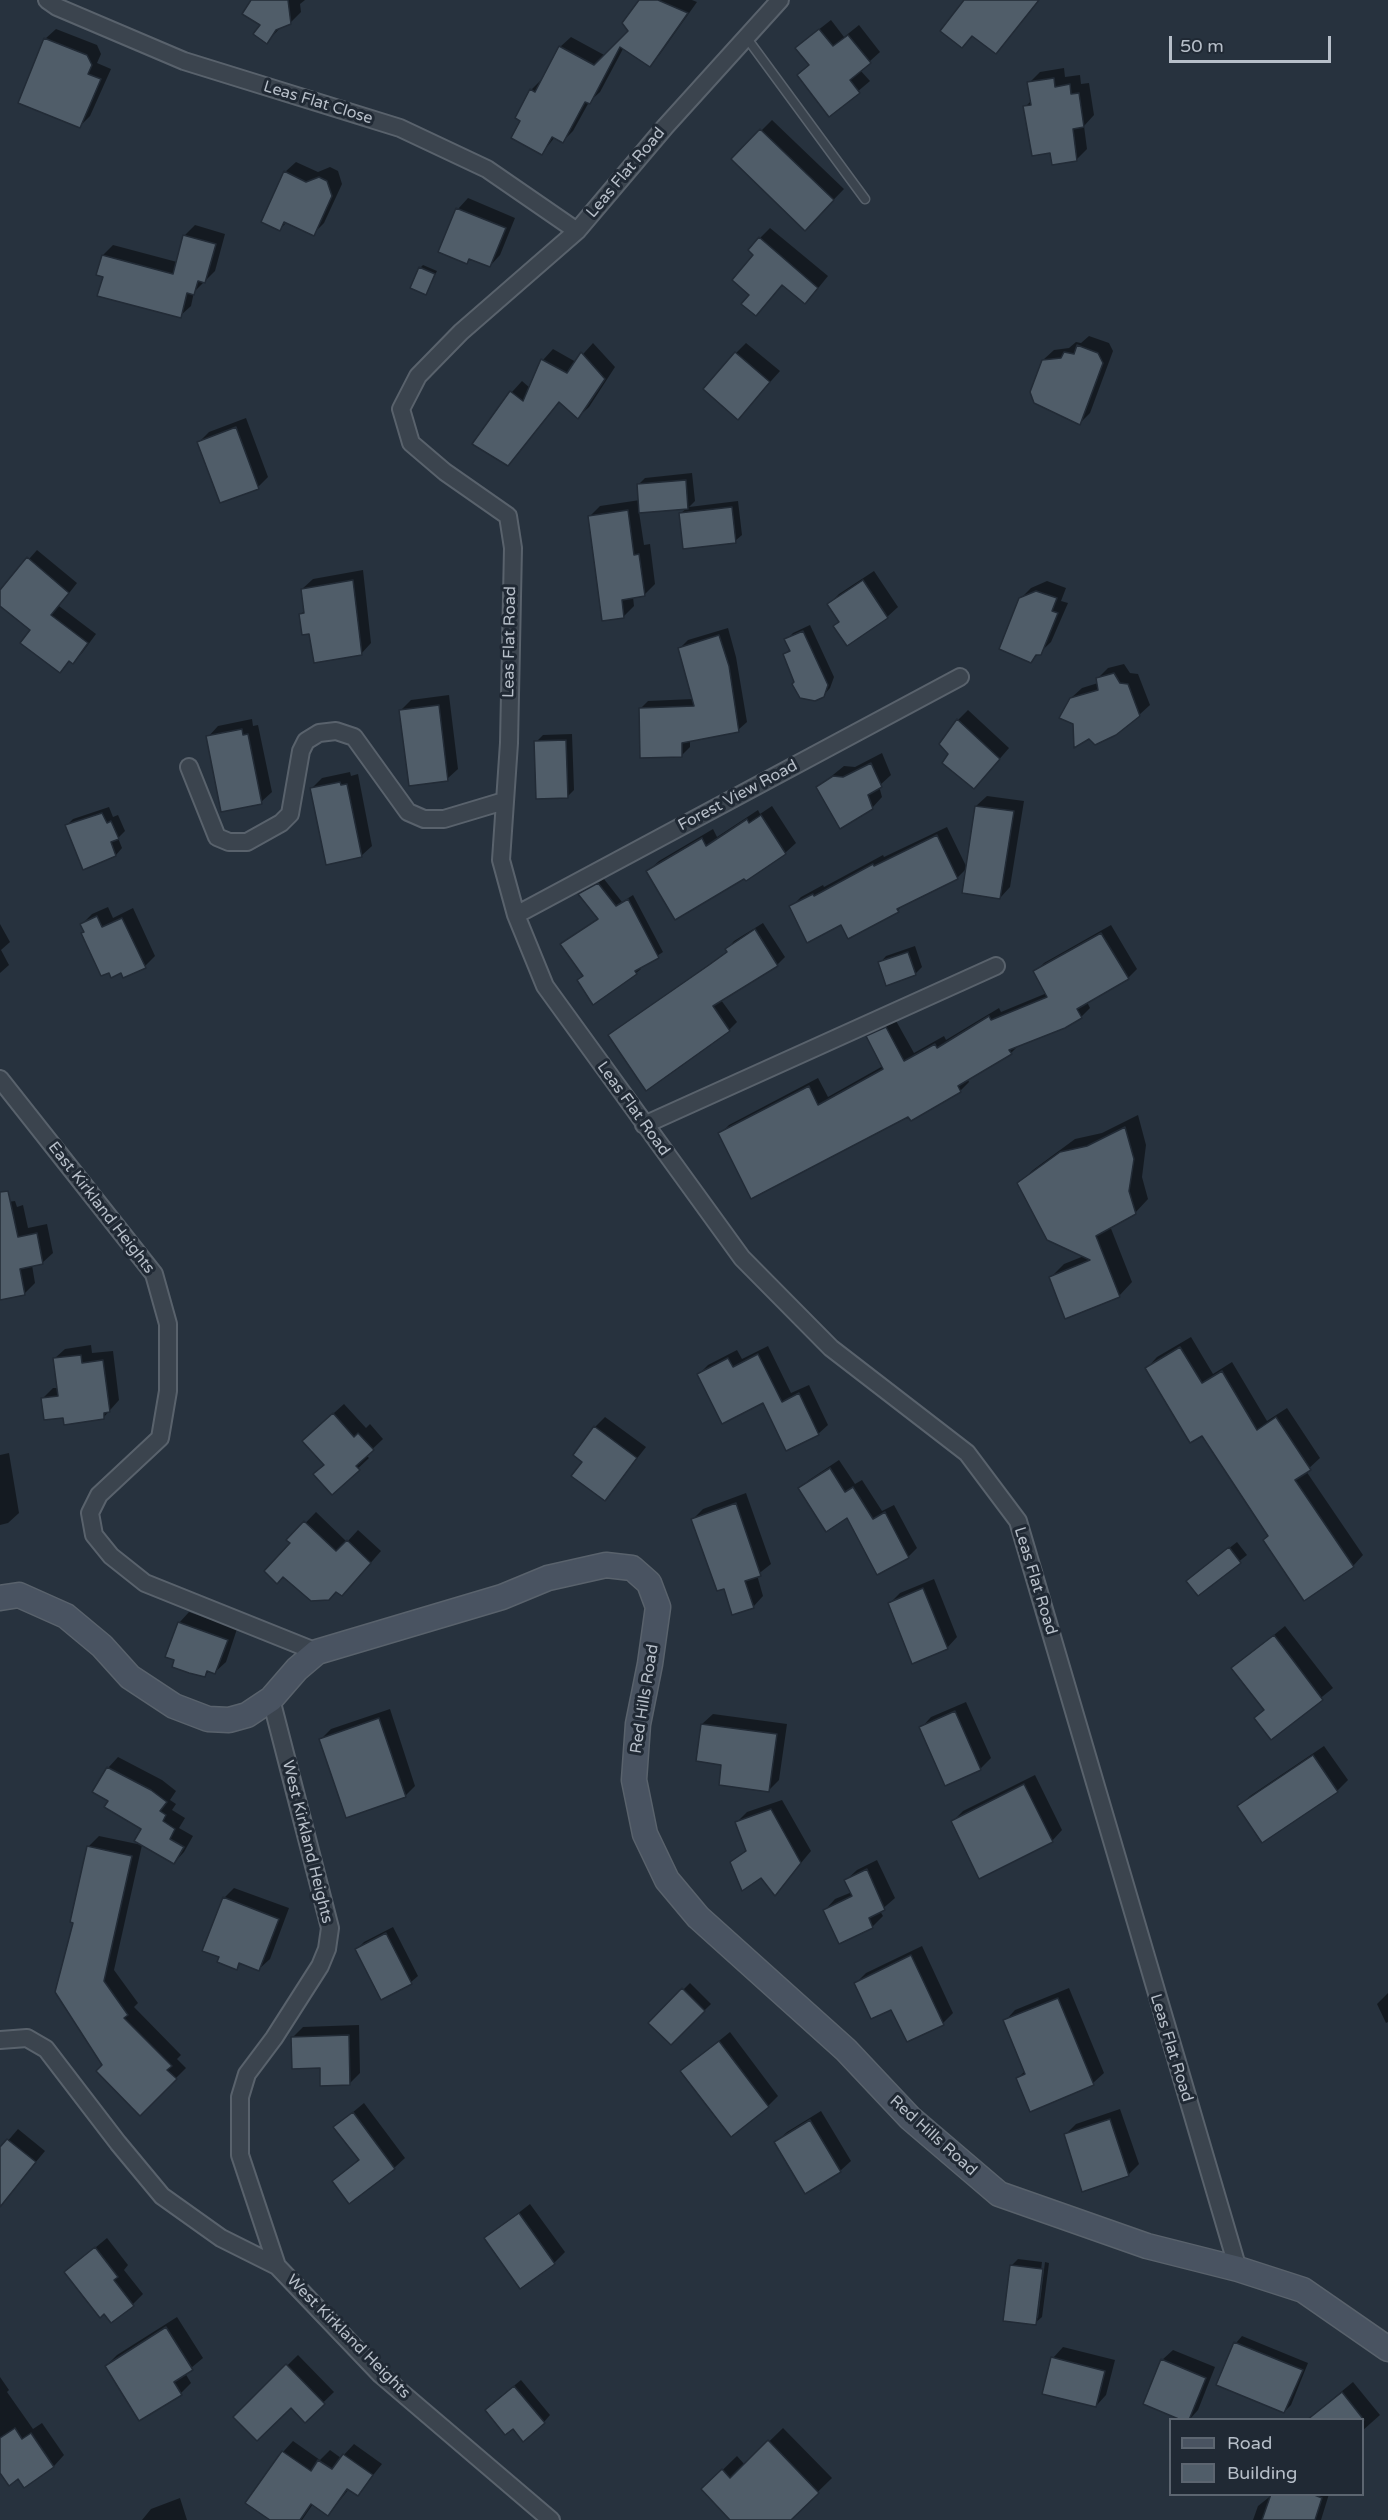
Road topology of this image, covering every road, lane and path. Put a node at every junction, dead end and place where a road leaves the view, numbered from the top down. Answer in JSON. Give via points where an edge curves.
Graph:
{"nodes":[{"id":1,"x":47,"y":0,"type":"edge"},
{"id":2,"x":770,"y":3,"type":"edge"},
{"id":3,"x":746,"y":37,"type":"junction"},
{"id":4,"x":865,"y":199,"type":"dead end"},
{"id":5,"x":577,"y":231,"type":"junction"},
{"id":6,"x":960,"y":677,"type":"dead end"},
{"id":7,"x":189,"y":767,"type":"dead end"},
{"id":8,"x":504,"y":801,"type":"junction"},
{"id":9,"x":516,"y":915,"type":"junction"},
{"id":10,"x":996,"y":966,"type":"dead end"},
{"id":11,"x":0,"y":1079,"type":"edge"},
{"id":12,"x":644,"y":1125,"type":"junction"},
{"id":13,"x":0,"y":1598,"type":"edge"},
{"id":14,"x":317,"y":1652,"type":"junction"},
{"id":15,"x":271,"y":1699,"type":"junction"},
{"id":16,"x":0,"y":2040,"type":"edge"},
{"id":17,"x":277,"y":2266,"type":"junction"},
{"id":18,"x":1238,"y":2269,"type":"junction"},
{"id":19,"x":1388,"y":2349,"type":"edge"},
{"id":20,"x":550,"y":2520,"type":"edge"}],
"edges":[{"from":1,"to":5,"type":"street","name":"Leas Flat Close","via":[[184,61],[400,128],[487,169]]},
{"from":2,"to":3,"type":"street","name":"Leas Flat Road"},
{"from":3,"to":4,"type":"lane"},
{"from":3,"to":5,"type":"street","name":"Leas Flat Road"},
{"from":5,"to":8,"type":"street","name":"Leas Flat Road","via":[[460,332],[418,376],[401,409],[411,443],[508,516],[513,548]]},
{"from":6,"to":9,"type":"street","name":"Forest View Road"},
{"from":7,"to":8,"type":"street","via":[[217,837],[230,843],[247,842],[290,814],[302,751],[306,741],[318,733],[336,731],[354,737],[408,812],[424,819],[444,819]]},
{"from":8,"to":9,"type":"street","name":"Leas Flat Road","via":[[501,860]]},
{"from":9,"to":12,"type":"street","name":"Leas Flat Road","via":[[545,986]]},
{"from":10,"to":12,"type":"street"},
{"from":11,"to":14,"type":"street","name":"East Kirkland Heights","via":[[154,1274],[168,1324],[168,1390],[160,1438],[99,1495],[90,1513],[94,1535],[111,1556],[145,1583]]},
{"from":12,"to":18,"type":"street","name":"Leas Flat Road","via":[[742,1258],[831,1348],[967,1453],[1018,1521]]},
{"from":13,"to":15,"type":"main road","name":"Red Hills Road","via":[[19,1595],[66,1616],[102,1646],[130,1677],[174,1706],[208,1719],[229,1720],[247,1715]]},
{"from":14,"to":15,"type":"main road","name":"Red Hills Road"},
{"from":14,"to":18,"type":"main road","name":"Red Hills Road","via":[[502,1597],[548,1578],[606,1565],[632,1568],[649,1583],[658,1607],[638,1724],[634,1780],[645,1834],[667,1880],[698,1917],[846,2050],[910,2118],[999,2194],[1147,2246]]},
{"from":15,"to":17,"type":"street","name":"West Kirkland Heights","via":[[330,1928],[320,1966],[247,2074],[240,2097],[240,2155]]},
{"from":16,"to":17,"type":"street","via":[[27,2038],[46,2049],[162,2196],[221,2238]]},
{"from":17,"to":20,"type":"street","name":"West Kirkland Heights","via":[[381,2375]]},
{"from":18,"to":19,"type":"main road","name":"Red Hills Road","via":[[1304,2290]]}]}
